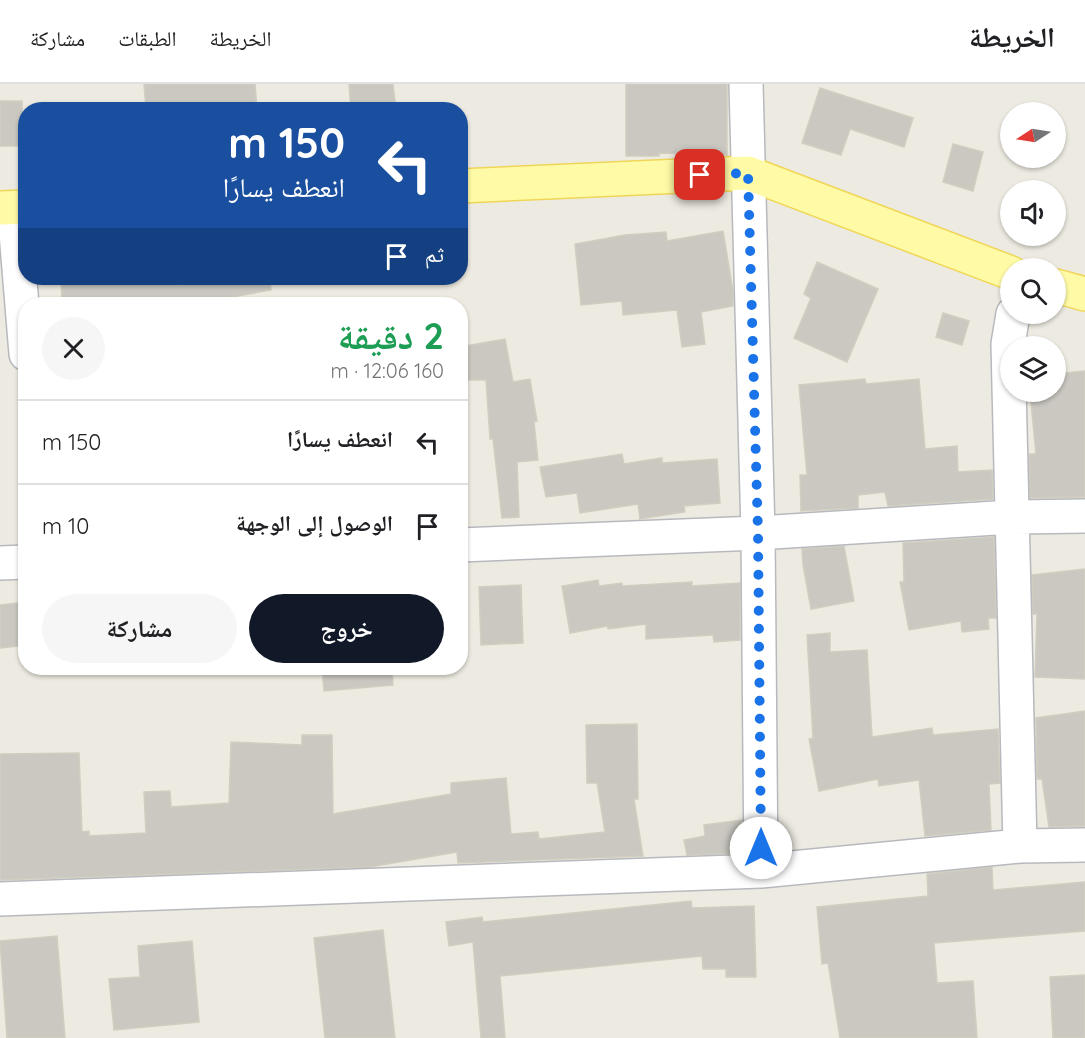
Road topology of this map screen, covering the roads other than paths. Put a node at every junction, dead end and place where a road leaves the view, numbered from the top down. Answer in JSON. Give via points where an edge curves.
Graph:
{"nodes":[{"id":1,"x":746,"y":84,"type":"edge"},
{"id":2,"x":748,"y":173,"type":"junction"},
{"id":3,"x":468,"y":186,"type":"edge"},
{"id":4,"x":13,"y":208,"type":"edge"},
{"id":5,"x":18,"y":264,"type":"edge"},
{"id":6,"x":1000,"y":269,"type":"edge"},
{"id":7,"x":1066,"y":289,"type":"edge"},
{"id":8,"x":1085,"y":294,"type":"edge"},
{"id":9,"x":1011,"y":324,"type":"edge"},
{"id":10,"x":1085,"y":516,"type":"edge"},
{"id":11,"x":1012,"y":517,"type":"junction"},
{"id":12,"x":758,"y":533,"type":"junction"},
{"id":13,"x":468,"y":544,"type":"edge"},
{"id":14,"x":18,"y":562,"type":"edge"},
{"id":15,"x":0,"y":563,"type":"edge"},
{"id":16,"x":1085,"y":845,"type":"edge"},
{"id":17,"x":1020,"y":846,"type":"junction"},
{"id":18,"x":761,"y":870,"type":"junction"},
{"id":19,"x":0,"y":899,"type":"edge"}],
"edges":[{"from":1,"to":2,"type":"street"},
{"from":2,"to":3,"type":"main road"},
{"from":2,"to":6,"type":"main road"},
{"from":2,"to":12,"type":"street"},
{"from":4,"to":5,"type":"street"},
{"from":7,"to":8,"type":"main road"},
{"from":9,"to":11,"type":"street","via":[[1008,344]]},
{"from":10,"to":11,"type":"street"},
{"from":11,"to":12,"type":"street"},
{"from":11,"to":17,"type":"street"},
{"from":12,"to":13,"type":"street"},
{"from":12,"to":18,"type":"street"},
{"from":14,"to":15,"type":"street"},
{"from":16,"to":17,"type":"street"},
{"from":17,"to":18,"type":"street"},
{"from":18,"to":19,"type":"street"}]}
